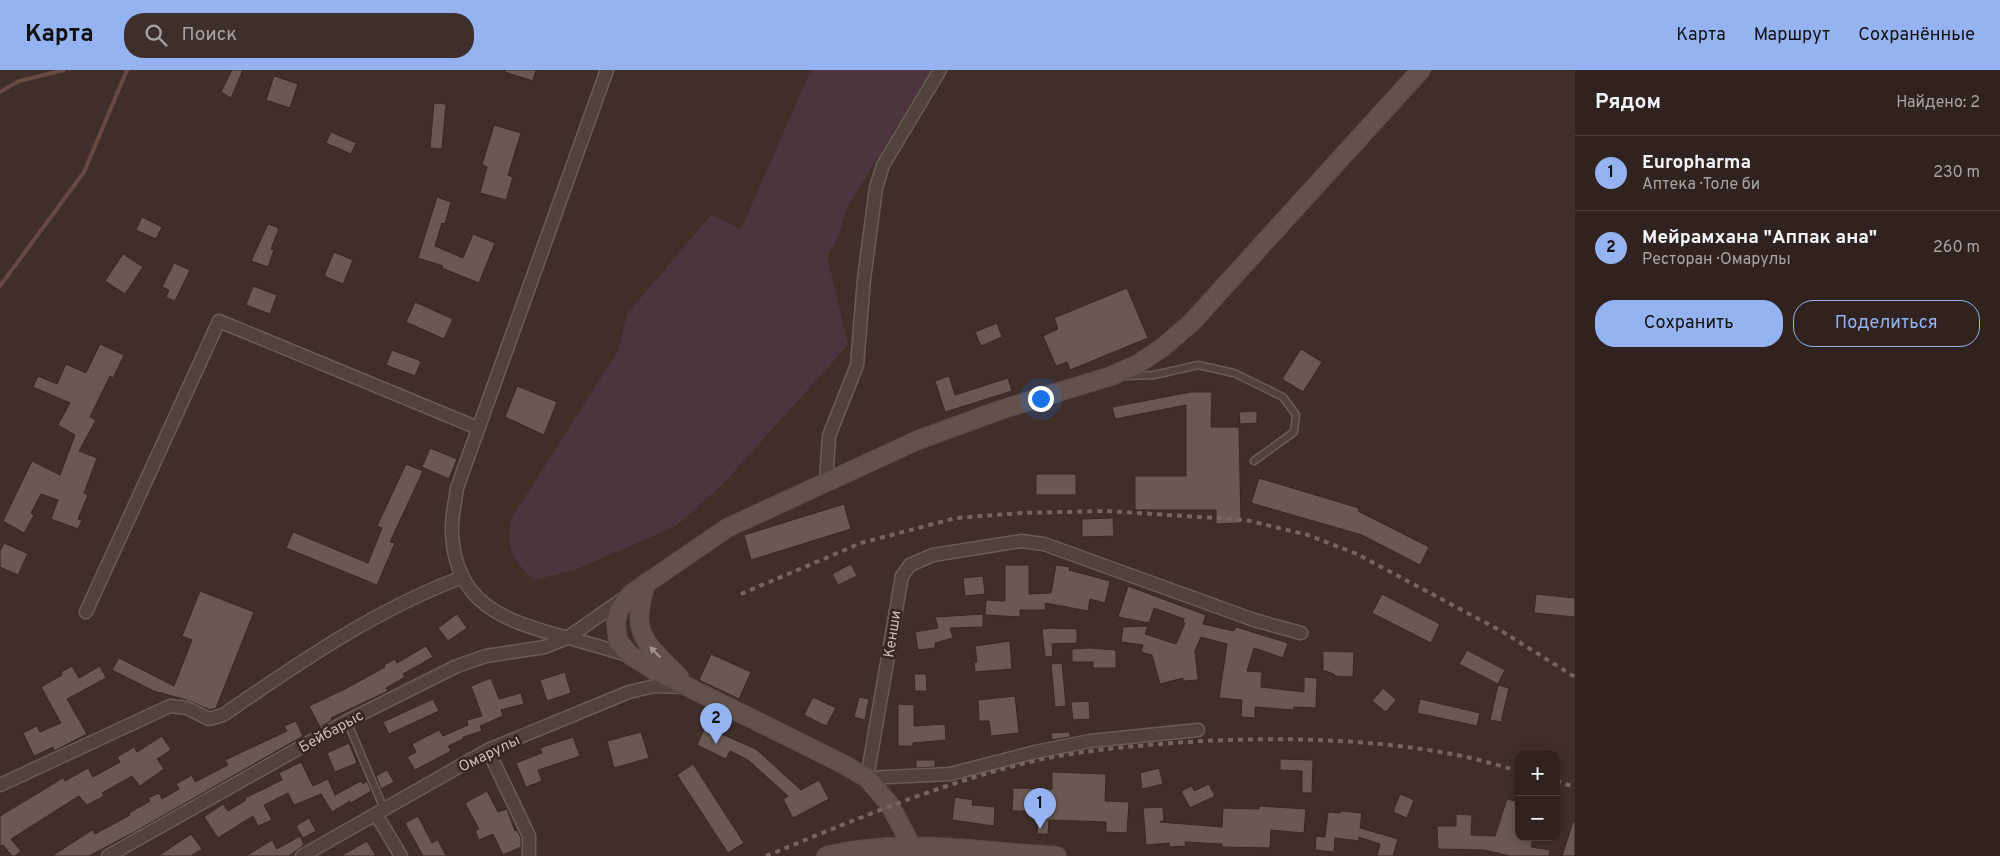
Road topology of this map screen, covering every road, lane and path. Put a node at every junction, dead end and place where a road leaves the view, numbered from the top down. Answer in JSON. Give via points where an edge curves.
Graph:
{"nodes":[{"id":1,"x":607,"y":70,"type":"edge"},
{"id":2,"x":940,"y":70,"type":"edge"},
{"id":3,"x":1421,"y":70,"type":"edge"},
{"id":4,"x":1111,"y":376,"type":"junction"},
{"id":5,"x":478,"y":428,"type":"junction"},
{"id":6,"x":1254,"y":462,"type":"dead end"},
{"id":7,"x":826,"y":483,"type":"junction"},
{"id":8,"x":463,"y":577,"type":"junction"},
{"id":9,"x":646,"y":583,"type":"junction"},
{"id":10,"x":631,"y":594,"type":"junction"},
{"id":11,"x":86,"y":612,"type":"dead end"},
{"id":12,"x":1301,"y":633,"type":"dead end"},
{"id":13,"x":566,"y":638,"type":"junction"},
{"id":14,"x":631,"y":656,"type":"junction"},
{"id":15,"x":689,"y":687,"type":"junction"},
{"id":16,"x":347,"y":721,"type":"junction"},
{"id":17,"x":1198,"y":730,"type":"dead end"},
{"id":18,"x":488,"y":750,"type":"junction"},
{"id":19,"x":867,"y":778,"type":"junction"},
{"id":20,"x":0,"y":784,"type":"edge"},
{"id":21,"x":380,"y":812,"type":"junction"},
{"id":22,"x":911,"y":845,"type":"junction"},
{"id":23,"x":995,"y":854,"type":"edge"},
{"id":24,"x":108,"y":856,"type":"edge"},
{"id":25,"x":302,"y":856,"type":"edge"},
{"id":26,"x":401,"y":856,"type":"edge"},
{"id":27,"x":529,"y":856,"type":"edge"},
{"id":28,"x":826,"y":856,"type":"edge"},
{"id":29,"x":1057,"y":856,"type":"edge"}],
"edges":[{"from":1,"to":5,"type":"street"},
{"from":2,"to":7,"type":"street","via":[[883,165],[876,188],[857,365],[829,436]]},
{"from":3,"to":4,"type":"main road","via":[[1192,322],[1149,357]]},
{"from":4,"to":6,"type":"lane","via":[[1154,375],[1198,365],[1234,372],[1284,397],[1296,416],[1294,432]]},
{"from":4,"to":7,"type":"main road","via":[[1003,409],[918,440]]},
{"from":5,"to":8,"type":"street","via":[[457,488],[451,532],[456,562]]},
{"from":5,"to":11,"type":"street","via":[[219,321]]},
{"from":7,"to":9,"type":"main road","via":[[727,528]]},
{"from":8,"to":13,"type":"street","via":[[490,610],[520,625]]},
{"from":8,"to":20,"type":"street","via":[[423,592],[314,654],[223,715],[209,719],[187,708],[170,706]]},
{"from":9,"to":10,"type":"main road"},
{"from":15,"to":9,"type":"main road","one_way":true,"via":[[647,644],[638,626],[638,606]]},
{"from":10,"to":13,"type":"street","name":"Бейбарыс"},
{"from":10,"to":14,"type":"main road","via":[[619,610],[616,623],[618,641]]},
{"from":12,"to":19,"type":"street","name":"Кенши","via":[[1254,620],[1044,544],[1022,541],[933,555],[910,564],[902,576]]},
{"from":13,"to":14,"type":"street"},
{"from":13,"to":16,"type":"street","name":"Бейбарыс","via":[[545,647],[486,656],[457,666]]},
{"from":14,"to":15,"type":"main road"},
{"from":15,"to":18,"type":"street","name":"Омарулы","via":[[655,686],[629,692]]},
{"from":15,"to":19,"type":"main road"},
{"from":16,"to":21,"type":"lane"},
{"from":16,"to":24,"type":"street","name":"Бейбарыс"},
{"from":17,"to":19,"type":"street","via":[[1090,741],[950,774]]},
{"from":18,"to":21,"type":"street","name":"Омарулы"},
{"from":18,"to":27,"type":"street","via":[[529,836]]},
{"from":19,"to":22,"type":"main road","via":[[890,805]]},
{"from":21,"to":25,"type":"street","name":"Омарулы"},
{"from":21,"to":26,"type":"street"},
{"from":22,"to":23,"type":"main road"},
{"from":22,"to":28,"type":"main road"},
{"from":23,"to":29,"type":"main road"}]}
